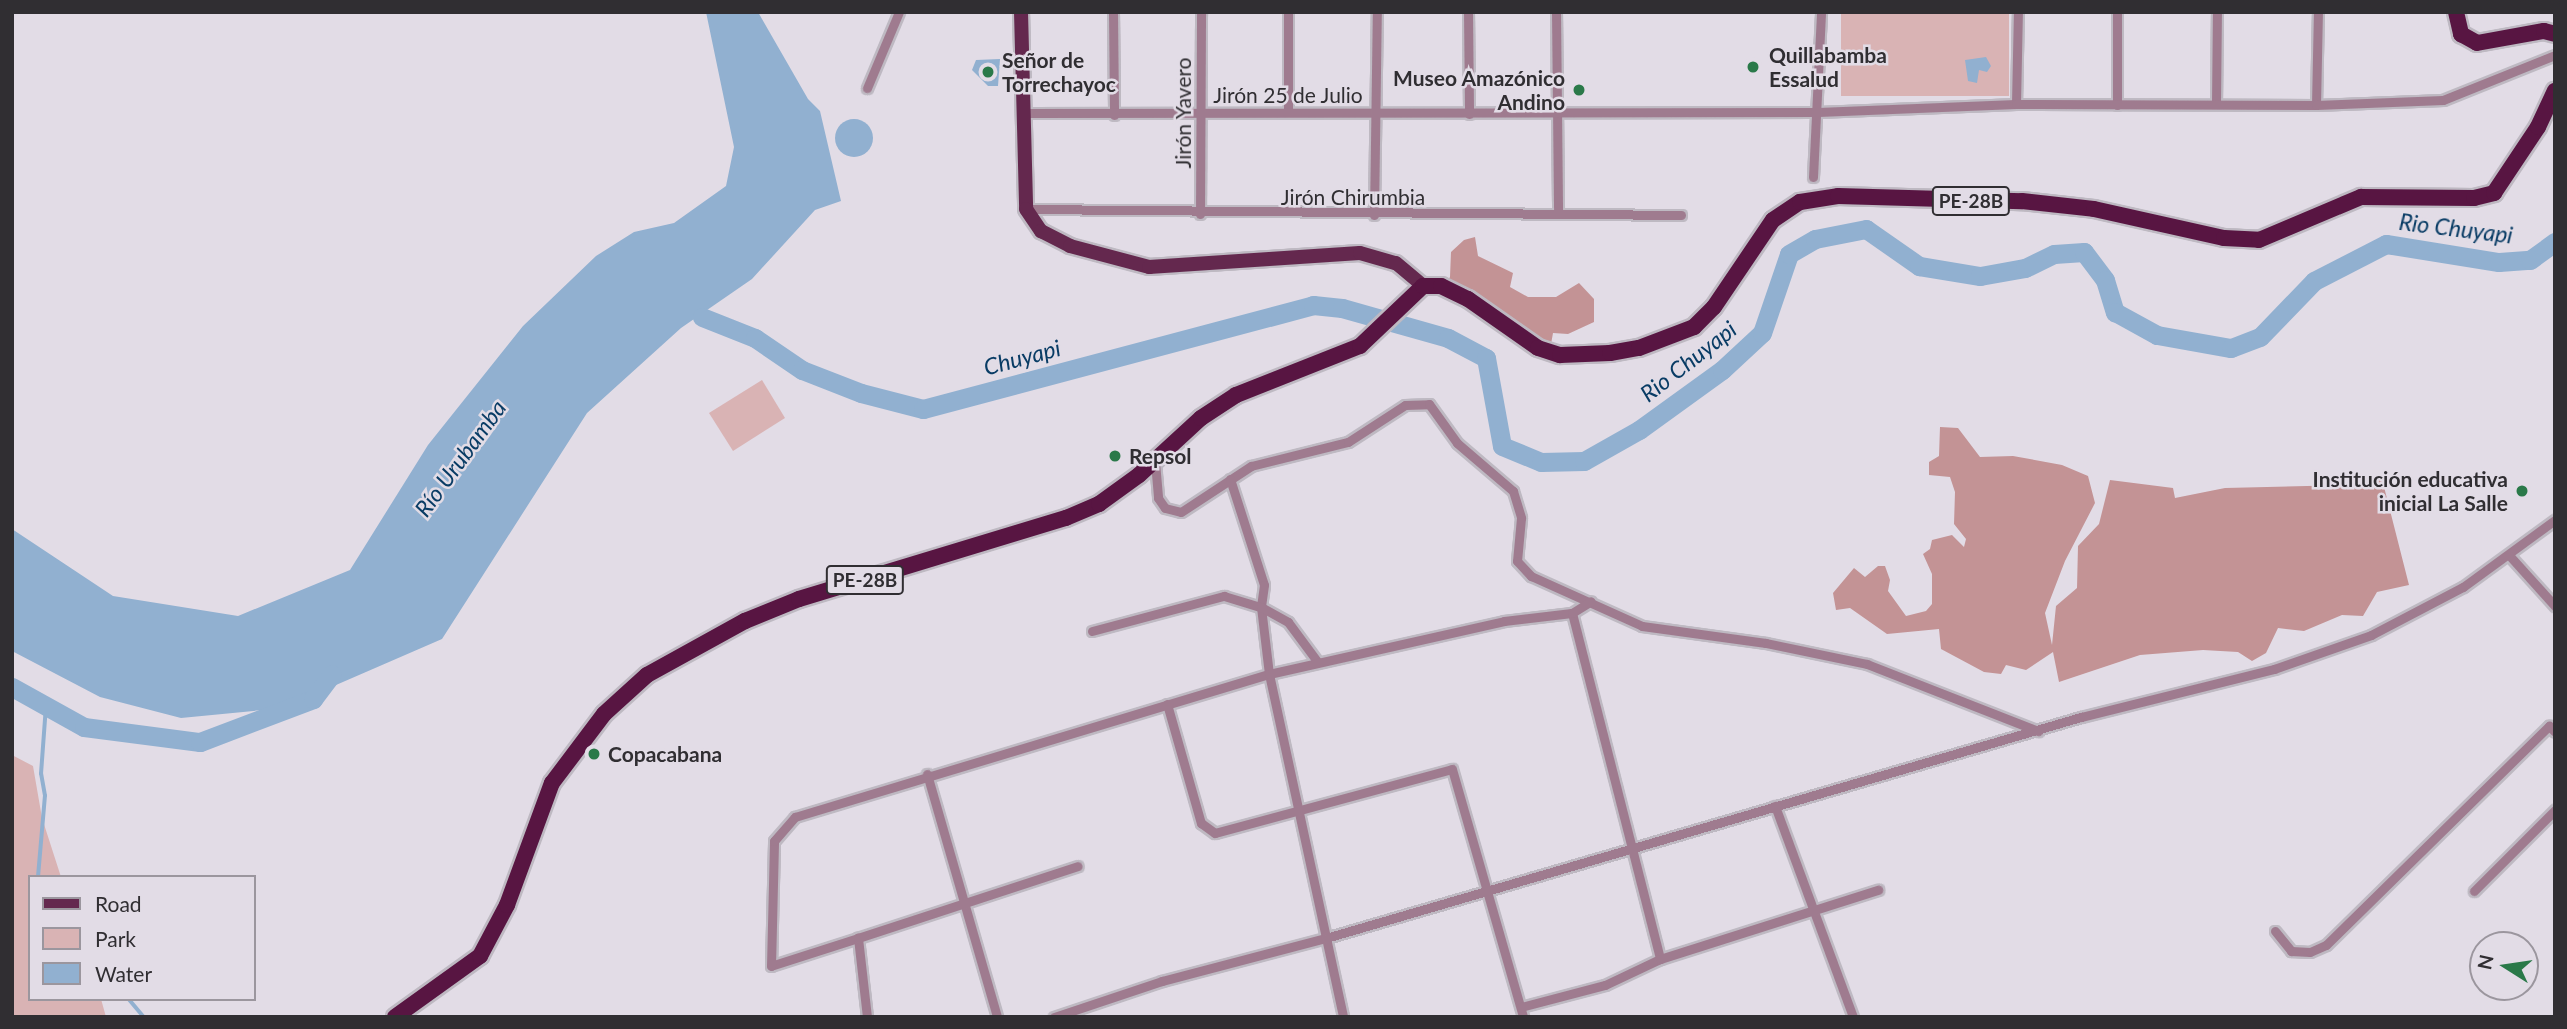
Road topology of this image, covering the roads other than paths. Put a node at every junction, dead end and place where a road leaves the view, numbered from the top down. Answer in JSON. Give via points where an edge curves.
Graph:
{"nodes":[{"id":1,"x":899,"y":12,"type":"edge"},
{"id":2,"x":1020,"y":12,"type":"edge"},
{"id":3,"x":1113,"y":12,"type":"edge"},
{"id":4,"x":1201,"y":12,"type":"edge"},
{"id":5,"x":1288,"y":12,"type":"edge"},
{"id":6,"x":1377,"y":12,"type":"edge"},
{"id":7,"x":1468,"y":12,"type":"edge"},
{"id":8,"x":1556,"y":12,"type":"edge"},
{"id":9,"x":1821,"y":12,"type":"edge"},
{"id":10,"x":2018,"y":12,"type":"edge"},
{"id":11,"x":2117,"y":12,"type":"edge"},
{"id":12,"x":2217,"y":12,"type":"edge"},
{"id":13,"x":2318,"y":12,"type":"edge"},
{"id":14,"x":2456,"y":12,"type":"edge"},
{"id":15,"x":2555,"y":34,"type":"edge"},
{"id":16,"x":2555,"y":55,"type":"edge"},
{"id":17,"x":867,"y":88,"type":"dead end"},
{"id":18,"x":2555,"y":91,"type":"edge"},
{"id":19,"x":2216,"y":103,"type":"junction"},
{"id":20,"x":2016,"y":104,"type":"junction"},
{"id":21,"x":2117,"y":105,"type":"junction"},
{"id":22,"x":2316,"y":105,"type":"junction"},
{"id":23,"x":1288,"y":112,"type":"junction"},
{"id":24,"x":1377,"y":112,"type":"junction"},
{"id":25,"x":1818,"y":112,"type":"junction"},
{"id":26,"x":1022,"y":113,"type":"junction"},
{"id":27,"x":1200,"y":113,"type":"junction"},
{"id":28,"x":1557,"y":113,"type":"junction"},
{"id":29,"x":1469,"y":114,"type":"junction"},
{"id":30,"x":1114,"y":115,"type":"junction"},
{"id":31,"x":1813,"y":177,"type":"dead end"},
{"id":32,"x":1026,"y":209,"type":"junction"},
{"id":33,"x":1558,"y":213,"type":"junction"},
{"id":34,"x":1200,"y":214,"type":"junction"},
{"id":35,"x":1374,"y":215,"type":"junction"},
{"id":36,"x":1681,"y":215,"type":"dead end"},
{"id":37,"x":1423,"y":286,"type":"junction"},
{"id":38,"x":1154,"y":462,"type":"junction"},
{"id":39,"x":1230,"y":479,"type":"junction"},
{"id":40,"x":2555,"y":520,"type":"edge"},
{"id":41,"x":2509,"y":555,"type":"junction"},
{"id":42,"x":1591,"y":601,"type":"junction"},
{"id":43,"x":2555,"y":606,"type":"edge"},
{"id":44,"x":1261,"y":607,"type":"junction"},
{"id":45,"x":1572,"y":613,"type":"junction"},
{"id":46,"x":1092,"y":631,"type":"dead end"},
{"id":47,"x":1317,"y":661,"type":"junction"},
{"id":48,"x":1269,"y":674,"type":"junction"},
{"id":49,"x":1167,"y":704,"type":"junction"},
{"id":50,"x":2038,"y":731,"type":"junction"},
{"id":51,"x":2555,"y":732,"type":"edge"},
{"id":52,"x":927,"y":774,"type":"junction"},
{"id":53,"x":1774,"y":806,"type":"junction"},
{"id":54,"x":1298,"y":808,"type":"junction"},
{"id":55,"x":2555,"y":810,"type":"edge"},
{"id":56,"x":1632,"y":846,"type":"junction"},
{"id":57,"x":1078,"y":866,"type":"dead end"},
{"id":58,"x":1487,"y":890,"type":"junction"},
{"id":59,"x":1878,"y":890,"type":"dead end"},
{"id":60,"x":2474,"y":891,"type":"dead end"},
{"id":61,"x":965,"y":904,"type":"junction"},
{"id":62,"x":1813,"y":910,"type":"junction"},
{"id":63,"x":2275,"y":931,"type":"dead end"},
{"id":64,"x":858,"y":938,"type":"junction"},
{"id":65,"x":1326,"y":938,"type":"junction"},
{"id":66,"x":1660,"y":959,"type":"junction"},
{"id":67,"x":1522,"y":1012,"type":"edge"},
{"id":68,"x":394,"y":1017,"type":"edge"},
{"id":69,"x":867,"y":1017,"type":"edge"},
{"id":70,"x":998,"y":1017,"type":"edge"},
{"id":71,"x":1054,"y":1017,"type":"edge"},
{"id":72,"x":1343,"y":1017,"type":"edge"},
{"id":73,"x":1853,"y":1017,"type":"edge"}],
"edges":[{"from":1,"to":17,"type":"street"},
{"from":2,"to":26,"type":"main road"},
{"from":3,"to":30,"type":"street"},
{"from":4,"to":27,"type":"street","name":"Jirón Yavero"},
{"from":5,"to":23,"type":"street"},
{"from":6,"to":24,"type":"street"},
{"from":7,"to":29,"type":"street"},
{"from":8,"to":28,"type":"street"},
{"from":9,"to":25,"type":"street"},
{"from":10,"to":20,"type":"street"},
{"from":11,"to":21,"type":"street"},
{"from":12,"to":19,"type":"street"},
{"from":13,"to":22,"type":"street"},
{"from":14,"to":15,"type":"highway","via":[[2461,34],[2477,43]]},
{"from":16,"to":22,"type":"street","name":"Jirón 25 de Julio","via":[[2443,100]]},
{"from":18,"to":37,"type":"highway","number":"PE-28B","via":[[2538,127],[2494,194],[2474,198],[2361,197],[2259,240],[2224,238],[2094,209],[2022,201],[1838,196],[1800,202],[1773,220],[1714,307],[1694,327],[1620,351],[1560,355],[1538,348],[1468,299],[1440,286]]},
{"from":19,"to":21,"type":"street","name":"Jirón 25 de Julio"},
{"from":19,"to":22,"type":"street","name":"Jirón 25 de Julio"},
{"from":20,"to":21,"type":"street","name":"Jirón 25 de Julio"},
{"from":20,"to":25,"type":"street","name":"Jirón 25 de Julio"},
{"from":23,"to":24,"type":"street","name":"Jirón 25 de Julio"},
{"from":23,"to":27,"type":"street","name":"Jirón 25 de Julio"},
{"from":24,"to":29,"type":"street","name":"Jirón 25 de Julio"},
{"from":24,"to":35,"type":"street"},
{"from":25,"to":28,"type":"street","name":"Jirón 25 de Julio"},
{"from":25,"to":31,"type":"street"},
{"from":26,"to":30,"type":"street","name":"Jirón 25 de Julio"},
{"from":26,"to":32,"type":"main road"},
{"from":27,"to":30,"type":"street","name":"Jirón 25 de Julio"},
{"from":27,"to":34,"type":"street","name":"Jirón Yavero"},
{"from":28,"to":29,"type":"street","name":"Jirón 25 de Julio"},
{"from":28,"to":33,"type":"street"},
{"from":32,"to":34,"type":"street","name":"Jirón Chirumbia"},
{"from":32,"to":37,"type":"main road","via":[[1041,231],[1070,246],[1149,267],[1360,253],[1396,263]]},
{"from":33,"to":35,"type":"street","name":"Jirón Chirumbia"},
{"from":33,"to":36,"type":"street","name":"Jirón Chirumbia"},
{"from":34,"to":35,"type":"street","name":"Jirón Chirumbia"},
{"from":37,"to":38,"type":"highway","number":"PE-28B","via":[[1374,336],[1341,356],[1236,395],[1201,418]]},
{"from":38,"to":39,"type":"street","via":[[1158,498],[1172,512],[1190,507]]},
{"from":38,"to":68,"type":"highway","number":"PE-28B","via":[[1099,504],[1066,518],[799,599],[745,621],[647,675],[604,714],[552,783],[506,905],[480,956]]},
{"from":39,"to":42,"type":"street","via":[[1251,466],[1348,442],[1405,405],[1429,404],[1457,443],[1513,491],[1521,518],[1515,550],[1523,569]]},
{"from":39,"to":44,"type":"street","via":[[1264,585]]},
{"from":40,"to":41,"type":"street"},
{"from":41,"to":43,"type":"street"},
{"from":41,"to":50,"type":"street","via":[[2463,587],[2371,635],[2274,669]]},
{"from":42,"to":45,"type":"street"},
{"from":42,"to":50,"type":"street","via":[[1642,626],[1766,643],[1867,664]]},
{"from":44,"to":46,"type":"street","via":[[1224,596]]},
{"from":44,"to":47,"type":"street","via":[[1288,622]]},
{"from":44,"to":48,"type":"street"},
{"from":45,"to":47,"type":"street","via":[[1504,621]]},
{"from":45,"to":56,"type":"street"},
{"from":47,"to":48,"type":"street"},
{"from":48,"to":49,"type":"street"},
{"from":48,"to":54,"type":"street"},
{"from":49,"to":52,"type":"street"},
{"from":49,"to":54,"type":"street","via":[[1201,823],[1215,833]]},
{"from":50,"to":53,"type":"street"},
{"from":51,"to":63,"type":"street","via":[[2549,726],[2326,945],[2310,952],[2291,951]]},
{"from":52,"to":61,"type":"street"},
{"from":52,"to":64,"type":"street","via":[[795,817],[774,841],[771,966]]},
{"from":53,"to":56,"type":"street"},
{"from":53,"to":62,"type":"street"},
{"from":54,"to":58,"type":"street","via":[[1452,769]]},
{"from":54,"to":65,"type":"street"},
{"from":55,"to":60,"type":"street"},
{"from":56,"to":58,"type":"street"},
{"from":56,"to":66,"type":"street"},
{"from":57,"to":61,"type":"street"},
{"from":58,"to":65,"type":"street"},
{"from":58,"to":67,"type":"street"},
{"from":59,"to":62,"type":"street"},
{"from":61,"to":64,"type":"street"},
{"from":61,"to":70,"type":"street"},
{"from":62,"to":66,"type":"street"},
{"from":62,"to":73,"type":"street"},
{"from":64,"to":69,"type":"street"},
{"from":65,"to":71,"type":"street","via":[[1162,981]]},
{"from":65,"to":72,"type":"street"},
{"from":66,"to":67,"type":"street","via":[[1605,985]]}]}
